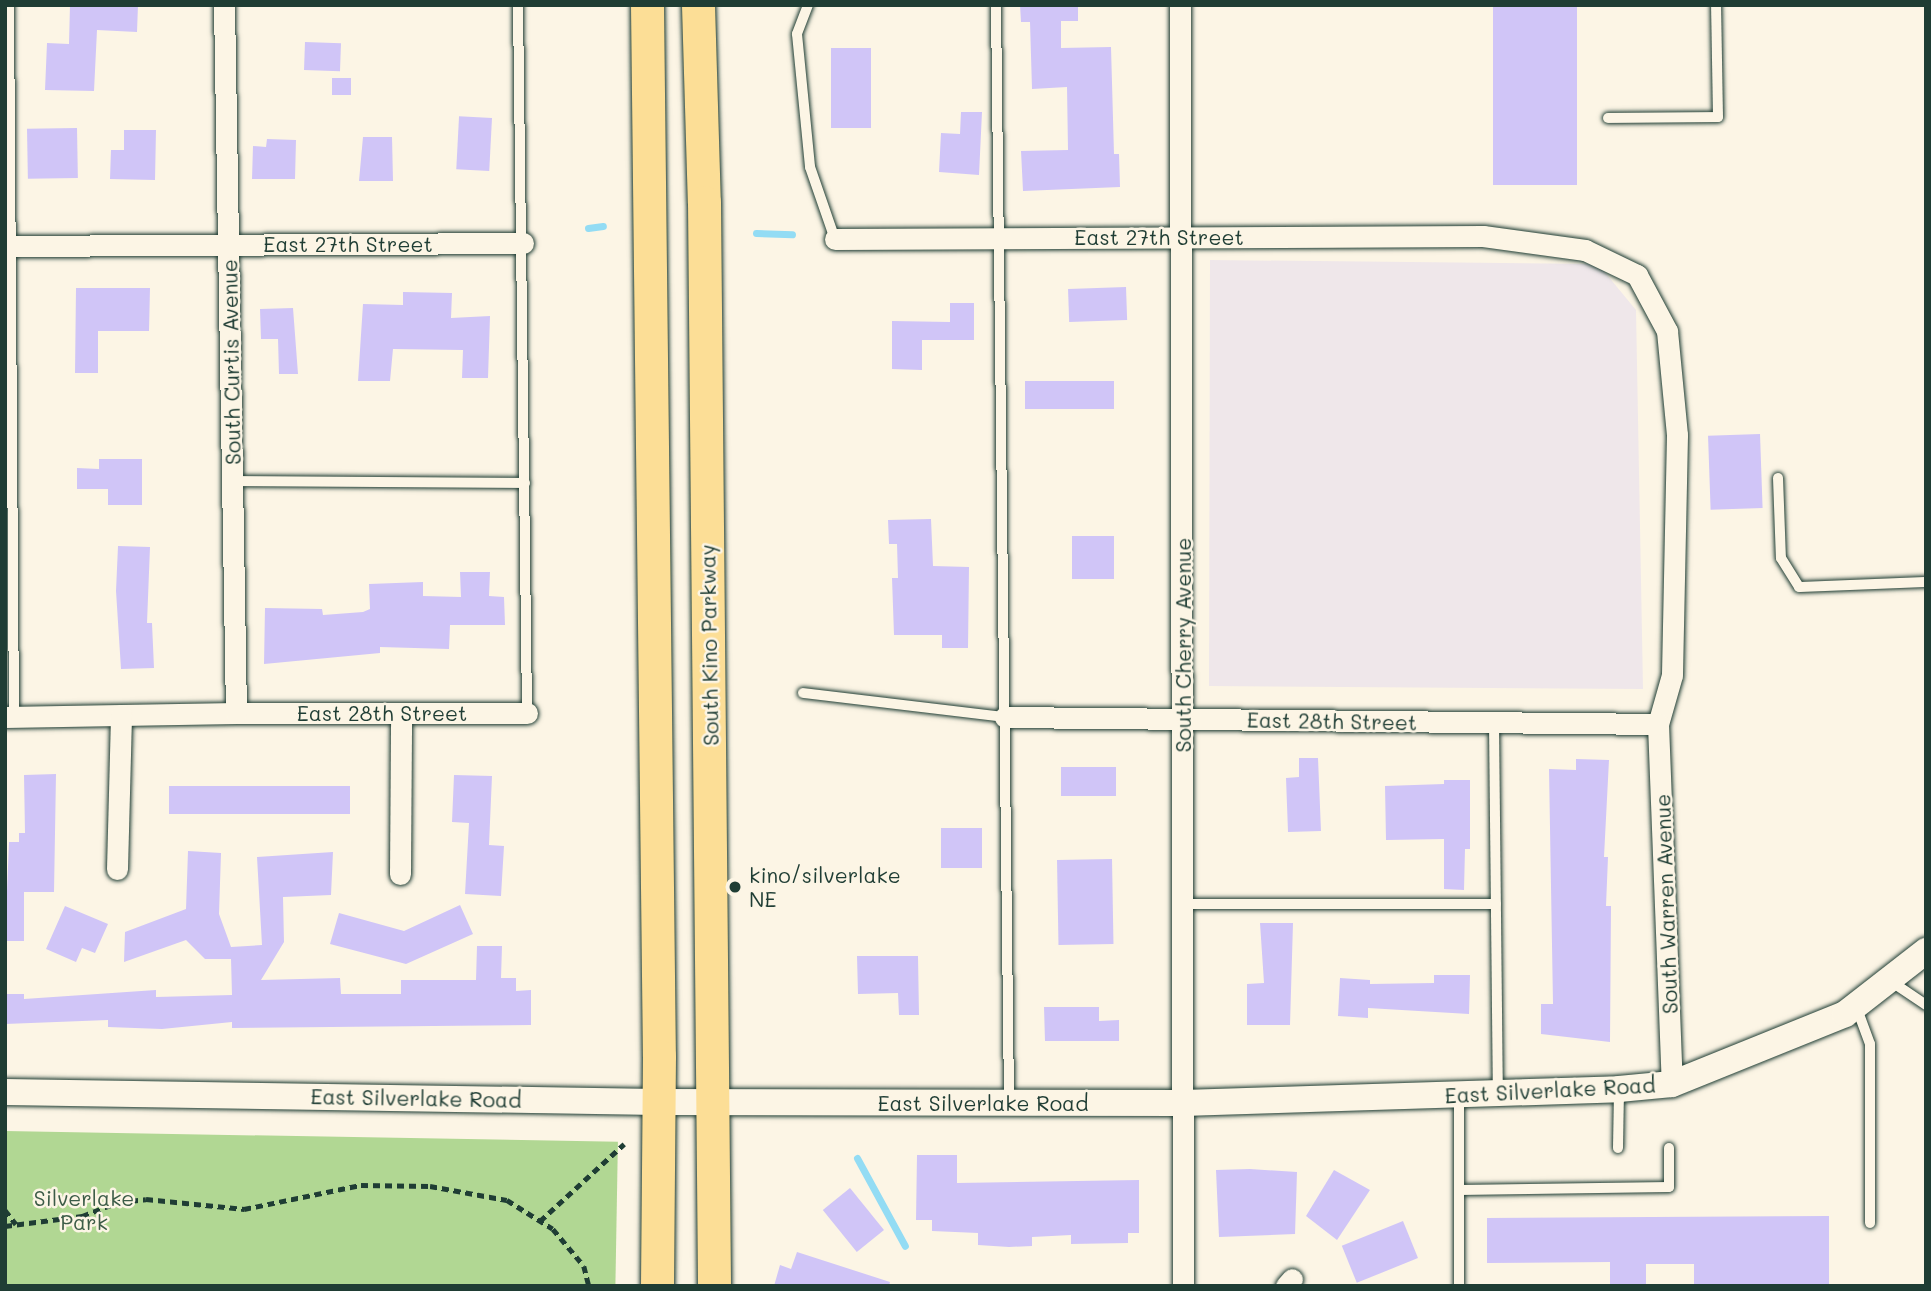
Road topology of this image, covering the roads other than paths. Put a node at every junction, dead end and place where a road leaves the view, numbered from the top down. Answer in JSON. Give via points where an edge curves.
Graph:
{"nodes":[{"id":1,"x":9,"y":5,"type":"edge"},
{"id":2,"x":224,"y":5,"type":"edge"},
{"id":3,"x":518,"y":5,"type":"edge"},
{"id":4,"x":647,"y":5,"type":"edge"},
{"id":5,"x":698,"y":5,"type":"edge"},
{"id":6,"x":808,"y":5,"type":"edge"},
{"id":7,"x":996,"y":5,"type":"edge"},
{"id":8,"x":1180,"y":5,"type":"edge"},
{"id":9,"x":1716,"y":5,"type":"edge"},
{"id":10,"x":1608,"y":118,"type":"dead end"},
{"id":11,"x":1182,"y":237,"type":"junction"},
{"id":12,"x":1000,"y":238,"type":"junction"},
{"id":13,"x":835,"y":239,"type":"joint"},
{"id":14,"x":523,"y":243,"type":"junction"},
{"id":15,"x":230,"y":245,"type":"junction"},
{"id":16,"x":8,"y":246,"type":"edge"},
{"id":17,"x":1779,"y":478,"type":"dead end"},
{"id":18,"x":233,"y":481,"type":"junction"},
{"id":19,"x":525,"y":482,"type":"junction"},
{"id":20,"x":1926,"y":582,"type":"edge"},
{"id":21,"x":803,"y":693,"type":"dead end"},
{"id":22,"x":233,"y":713,"type":"junction"},
{"id":23,"x":401,"y":713,"type":"junction"},
{"id":24,"x":527,"y":713,"type":"joint"},
{"id":25,"x":121,"y":715,"type":"junction"},
{"id":26,"x":10,"y":717,"type":"edge"},
{"id":27,"x":1005,"y":717,"type":"junction"},
{"id":28,"x":1183,"y":720,"type":"junction"},
{"id":29,"x":1494,"y":723,"type":"junction"},
{"id":30,"x":1658,"y":724,"type":"junction"},
{"id":31,"x":117,"y":869,"type":"dead end"},
{"id":32,"x":400,"y":874,"type":"dead end"},
{"id":33,"x":1183,"y":904,"type":"junction"},
{"id":34,"x":1496,"y":904,"type":"junction"},
{"id":35,"x":1926,"y":951,"type":"edge"},
{"id":36,"x":1889,"y":980,"type":"junction"},
{"id":37,"x":1926,"y":1005,"type":"edge"},
{"id":38,"x":1856,"y":1006,"type":"junction"},
{"id":39,"x":1672,"y":1084,"type":"junction"},
{"id":40,"x":1619,"y":1089,"type":"junction"},
{"id":41,"x":5,"y":1092,"type":"edge"},
{"id":42,"x":1498,"y":1093,"type":"junction"},
{"id":43,"x":1458,"y":1095,"type":"junction"},
{"id":44,"x":658,"y":1102,"type":"junction"},
{"id":45,"x":713,"y":1103,"type":"junction"},
{"id":46,"x":1009,"y":1103,"type":"junction"},
{"id":47,"x":1183,"y":1104,"type":"junction"},
{"id":48,"x":1618,"y":1148,"type":"dead end"},
{"id":49,"x":1669,"y":1148,"type":"dead end"},
{"id":50,"x":1459,"y":1190,"type":"junction"},
{"id":51,"x":1870,"y":1223,"type":"dead end"},
{"id":52,"x":657,"y":1286,"type":"edge"},
{"id":53,"x":714,"y":1286,"type":"edge"},
{"id":54,"x":1183,"y":1286,"type":"edge"},
{"id":55,"x":1459,"y":1286,"type":"edge"}],
"edges":[{"from":1,"to":16,"type":"lane"},
{"from":2,"to":15,"type":"street","name":"South Curtis Avenue"},
{"from":3,"to":14,"type":"lane"},
{"from":4,"to":44,"type":"main road"},
{"from":5,"to":45,"type":"main road","name":"South Kino Parkway"},
{"from":6,"to":13,"type":"lane","via":[[797,34],[810,167]]},
{"from":7,"to":12,"type":"lane"},
{"from":8,"to":11,"type":"street","name":"South Cherry Avenue"},
{"from":9,"to":10,"type":"lane","via":[[1718,117]]},
{"from":11,"to":12,"type":"street","name":"East 27th Street"},
{"from":11,"to":28,"type":"street","name":"South Cherry Avenue"},
{"from":11,"to":30,"type":"street","name":"East 27th Street","via":[[1483,236],[1585,250],[1637,275],[1667,331],[1677,435],[1672,675]]},
{"from":12,"to":13,"type":"street","name":"East 27th Street"},
{"from":12,"to":27,"type":"lane"},
{"from":14,"to":15,"type":"street","name":"East 27th Street"},
{"from":14,"to":19,"type":"lane"},
{"from":15,"to":16,"type":"street","name":"East 27th Street"},
{"from":15,"to":18,"type":"street","name":"South Curtis Avenue"},
{"from":16,"to":26,"type":"lane"},
{"from":17,"to":20,"type":"lane","via":[[1781,558],[1799,587]]},
{"from":18,"to":19,"type":"lane"},
{"from":18,"to":22,"type":"street","name":"South Curtis Avenue"},
{"from":19,"to":24,"type":"lane"},
{"from":21,"to":27,"type":"lane"},
{"from":22,"to":23,"type":"street","name":"East 28th Street"},
{"from":22,"to":25,"type":"street","name":"East 28th Street"},
{"from":23,"to":24,"type":"street","name":"East 28th Street"},
{"from":23,"to":32,"type":"street"},
{"from":25,"to":26,"type":"street","name":"East 28th Street"},
{"from":25,"to":31,"type":"street"},
{"from":27,"to":28,"type":"street","name":"East 28th Street"},
{"from":27,"to":46,"type":"lane"},
{"from":28,"to":29,"type":"street","name":"East 28th Street"},
{"from":28,"to":33,"type":"street","name":"South Cherry Avenue"},
{"from":29,"to":30,"type":"street","name":"East 28th Street"},
{"from":29,"to":34,"type":"lane"},
{"from":30,"to":39,"type":"street","name":"South Warren Avenue"},
{"from":33,"to":34,"type":"lane"},
{"from":33,"to":47,"type":"street","name":"South Cherry Avenue"},
{"from":34,"to":42,"type":"lane"},
{"from":35,"to":36,"type":"street","name":"East Silverlake Road"},
{"from":36,"to":37,"type":"lane"},
{"from":36,"to":38,"type":"street","name":"East Silverlake Road"},
{"from":38,"to":39,"type":"street","name":"East Silverlake Road"},
{"from":38,"to":51,"type":"lane","via":[[1870,1044]]},
{"from":39,"to":40,"type":"street","name":"East Silverlake Road"},
{"from":40,"to":42,"type":"street","name":"East Silverlake Road"},
{"from":40,"to":48,"type":"lane"},
{"from":41,"to":44,"type":"street","name":"East Silverlake Road"},
{"from":42,"to":43,"type":"street","name":"East Silverlake Road"},
{"from":43,"to":47,"type":"street","name":"East Silverlake Road"},
{"from":43,"to":50,"type":"lane"},
{"from":44,"to":45,"type":"street","name":"East Silverlake Road"},
{"from":44,"to":52,"type":"main road"},
{"from":45,"to":46,"type":"street","name":"East Silverlake Road"},
{"from":45,"to":53,"type":"main road","name":"South Kino Parkway"},
{"from":46,"to":47,"type":"street","name":"East Silverlake Road"},
{"from":47,"to":54,"type":"street","name":"South Cherry Avenue"},
{"from":49,"to":50,"type":"lane","via":[[1669,1187]]},
{"from":50,"to":55,"type":"lane"}]}
